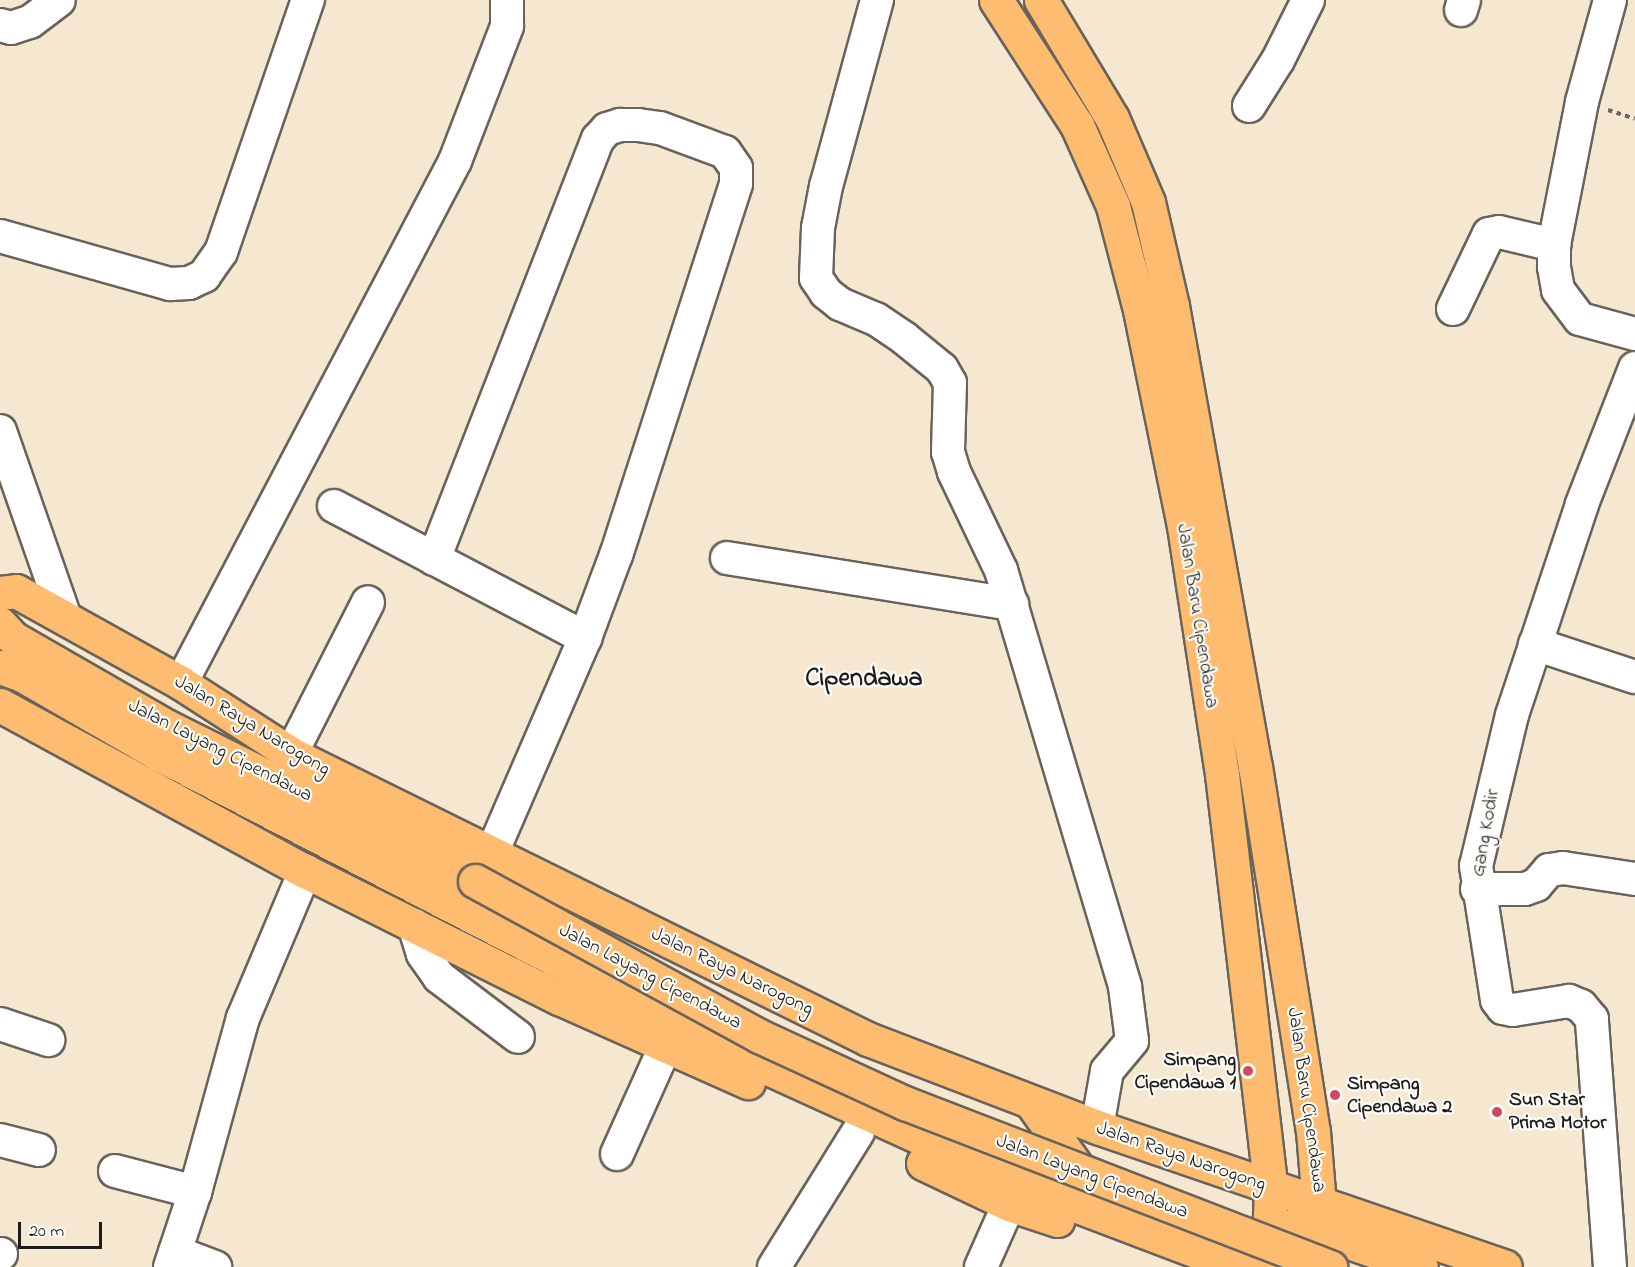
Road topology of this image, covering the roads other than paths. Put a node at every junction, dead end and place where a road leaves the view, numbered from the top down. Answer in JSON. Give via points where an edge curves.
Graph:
{"nodes":[{"id":1,"x":59,"y":0,"type":"edge"},
{"id":2,"x":308,"y":0,"type":"edge"},
{"id":3,"x":507,"y":0,"type":"edge"},
{"id":4,"x":877,"y":0,"type":"edge"},
{"id":5,"x":996,"y":0,"type":"edge"},
{"id":6,"x":1041,"y":0,"type":"edge"},
{"id":7,"x":1308,"y":0,"type":"edge"},
{"id":8,"x":1610,"y":0,"type":"edge"},
{"id":9,"x":0,"y":25,"type":"edge"},
{"id":10,"x":1249,"y":106,"type":"dead end"},
{"id":11,"x":0,"y":236,"type":"edge"},
{"id":12,"x":1554,"y":245,"type":"junction"},
{"id":13,"x":1453,"y":309,"type":"dead end"},
{"id":14,"x":1635,"y":334,"type":"edge"},
{"id":15,"x":1635,"y":368,"type":"edge"},
{"id":16,"x":0,"y":431,"type":"edge"},
{"id":17,"x":334,"y":506,"type":"dead end"},
{"id":18,"x":728,"y":558,"type":"dead end"},
{"id":19,"x":434,"y":559,"type":"junction"},
{"id":20,"x":0,"y":593,"type":"edge"},
{"id":21,"x":368,"y":602,"type":"dead end"},
{"id":22,"x":1012,"y":604,"type":"junction"},
{"id":23,"x":65,"y":618,"type":"junction"},
{"id":24,"x":0,"y":624,"type":"edge"},
{"id":25,"x":585,"y":638,"type":"junction"},
{"id":26,"x":1535,"y":644,"type":"junction"},
{"id":27,"x":0,"y":667,"type":"edge"},
{"id":28,"x":1635,"y":677,"type":"edge"},
{"id":29,"x":181,"y":683,"type":"junction"},
{"id":30,"x":0,"y":705,"type":"edge"},
{"id":31,"x":291,"y":754,"type":"junction"},
{"id":32,"x":1256,"y":766,"type":"junction"},
{"id":33,"x":1222,"y":774,"type":"junction"},
{"id":34,"x":492,"y":853,"type":"junction"},
{"id":35,"x":305,"y":871,"type":"junction"},
{"id":36,"x":1635,"y":879,"type":"edge"},
{"id":37,"x":1477,"y":889,"type":"junction"},
{"id":38,"x":414,"y":925,"type":"junction"},
{"id":39,"x":0,"y":1024,"type":"edge"},
{"id":40,"x":518,"y":1037,"type":"dead end"},
{"id":41,"x":48,"y":1040,"type":"dead end"},
{"id":42,"x":666,"y":1045,"type":"junction"},
{"id":43,"x":1031,"y":1102,"type":"junction"},
{"id":44,"x":1097,"y":1127,"type":"junction"},
{"id":45,"x":858,"y":1132,"type":"junction"},
{"id":46,"x":0,"y":1140,"type":"edge"},
{"id":47,"x":39,"y":1150,"type":"dead end"},
{"id":48,"x":617,"y":1154,"type":"dead end"},
{"id":49,"x":115,"y":1171,"type":"dead end"},
{"id":50,"x":1271,"y":1188,"type":"junction"},
{"id":51,"x":195,"y":1192,"type":"junction"},
{"id":52,"x":1009,"y":1204,"type":"junction"},
{"id":53,"x":1318,"y":1218,"type":"junction"},
{"id":54,"x":172,"y":1259,"type":"edge"},
{"id":55,"x":1278,"y":1262,"type":"edge"},
{"id":56,"x":215,"y":1267,"type":"edge"},
{"id":57,"x":774,"y":1267,"type":"edge"},
{"id":58,"x":981,"y":1267,"type":"edge"},
{"id":59,"x":1189,"y":1267,"type":"edge"},
{"id":60,"x":1238,"y":1267,"type":"edge"},
{"id":61,"x":1306,"y":1267,"type":"edge"},
{"id":62,"x":1331,"y":1267,"type":"edge"},
{"id":63,"x":1421,"y":1267,"type":"edge"},
{"id":64,"x":1505,"y":1267,"type":"edge"},
{"id":65,"x":1610,"y":1267,"type":"edge"}],
"edges":[{"from":1,"to":9,"type":"street","via":[[30,22],[11,28]]},
{"from":2,"to":11,"type":"street","via":[[221,252],[204,276],[189,283],[170,284]]},
{"from":3,"to":29,"type":"street","via":[[507,26],[455,161]]},
{"from":4,"to":22,"type":"street","via":[[826,186],[818,228],[816,278],[840,304],[876,319],[942,369],[951,390],[948,452],[1002,570]]},
{"from":5,"to":33,"type":"main road","name":"Jalan Baru Cipendawa","via":[[1077,125],[1113,206],[1140,310],[1184,526]]},
{"from":6,"to":32,"type":"main road","name":"Jalan Baru Cipendawa","via":[[1112,118],[1148,202],[1215,528]]},
{"from":7,"to":10,"type":"street"},
{"from":8,"to":12,"type":"street","via":[[1582,102]]},
{"from":12,"to":13,"type":"street","via":[[1499,232],[1489,234]]},
{"from":12,"to":14,"type":"street","via":[[1558,290],[1570,309],[1580,319],[1598,326]]},
{"from":15,"to":26,"type":"street","name":"Gang Kodir","via":[[1582,504]]},
{"from":16,"to":23,"type":"street"},
{"from":17,"to":19,"type":"street"},
{"from":18,"to":22,"type":"street"},
{"from":19,"to":25,"type":"street"},
{"from":19,"to":25,"type":"street","via":[[598,138],[607,129],[638,124],[660,128],[724,152],[736,168],[736,184],[616,555]]},
{"from":20,"to":23,"type":"main road","name":"Jalan Raya Narogong","via":[[16,591]]},
{"from":21,"to":31,"type":"street"},
{"from":22,"to":44,"type":"street","via":[[1125,987],[1132,1041],[1107,1071]]},
{"from":23,"to":29,"type":"main road","name":"Jalan Raya Narogong"},
{"from":24,"to":62,"type":"main road","name":"Jalan Layang Cipendawa","bridge":true,"via":[[13,638],[168,727],[475,881],[759,1036],[905,1103]]},
{"from":25,"to":34,"type":"street"},
{"from":26,"to":28,"type":"street"},
{"from":26,"to":37,"type":"street","name":"Gang Kodir","via":[[1492,793],[1476,866]]},
{"from":27,"to":60,"type":"main road","name":"Jalan Layang Cipendawa","via":[[22,675],[157,753],[746,1058],[1034,1189]]},
{"from":29,"to":31,"type":"main road","name":"Jalan Raya Narogong"},
{"from":30,"to":35,"type":"main road"},
{"from":31,"to":34,"type":"main road","name":"Jalan Raya Narogong"},
{"from":32,"to":33,"type":"main road"},
{"from":32,"to":53,"type":"main road","name":"Jalan Baru Cipendawa","via":[[1312,1131]]},
{"from":33,"to":50,"type":"main road","name":"Jalan Baru Cipendawa"},
{"from":34,"to":43,"type":"main road","name":"Jalan Raya Narogong","via":[[868,1039]]},
{"from":35,"to":38,"type":"main road"},
{"from":35,"to":51,"type":"street","via":[[243,1018]]},
{"from":36,"to":37,"type":"street","via":[[1563,868],[1549,870],[1536,885],[1525,889]]},
{"from":37,"to":65,"type":"street","name":"Gang Kodir","via":[[1497,1000],[1503,1008],[1513,1010],[1569,1001],[1581,1006],[1592,1019]]},
{"from":38,"to":40,"type":"street","via":[[423,954],[439,977]]},
{"from":38,"to":42,"type":"main road"},
{"from":39,"to":41,"type":"street"},
{"from":42,"to":45,"type":"main road"},
{"from":42,"to":48,"type":"street"},
{"from":43,"to":44,"type":"main road","name":"Jalan Raya Narogong"},
{"from":43,"to":55,"type":"main road","via":[[1079,1170]]},
{"from":44,"to":50,"type":"main road","name":"Jalan Raya Narogong"},
{"from":45,"to":52,"type":"main road"},
{"from":45,"to":57,"type":"street"},
{"from":46,"to":47,"type":"street"},
{"from":49,"to":51,"type":"street"},
{"from":50,"to":53,"type":"main road","name":"Jalan Raya Narogong"},
{"from":50,"to":55,"type":"main road","name":"Jalan Baru Cipendawa"},
{"from":51,"to":54,"type":"street"},
{"from":52,"to":58,"type":"street"},
{"from":52,"to":59,"type":"main road"},
{"from":53,"to":61,"type":"main road","name":"Jalan Baru Cipendawa"},
{"from":53,"to":63,"type":"main road"},
{"from":53,"to":64,"type":"main road","name":"Jalan Raya Narogong"},
{"from":54,"to":56,"type":"street"}]}
